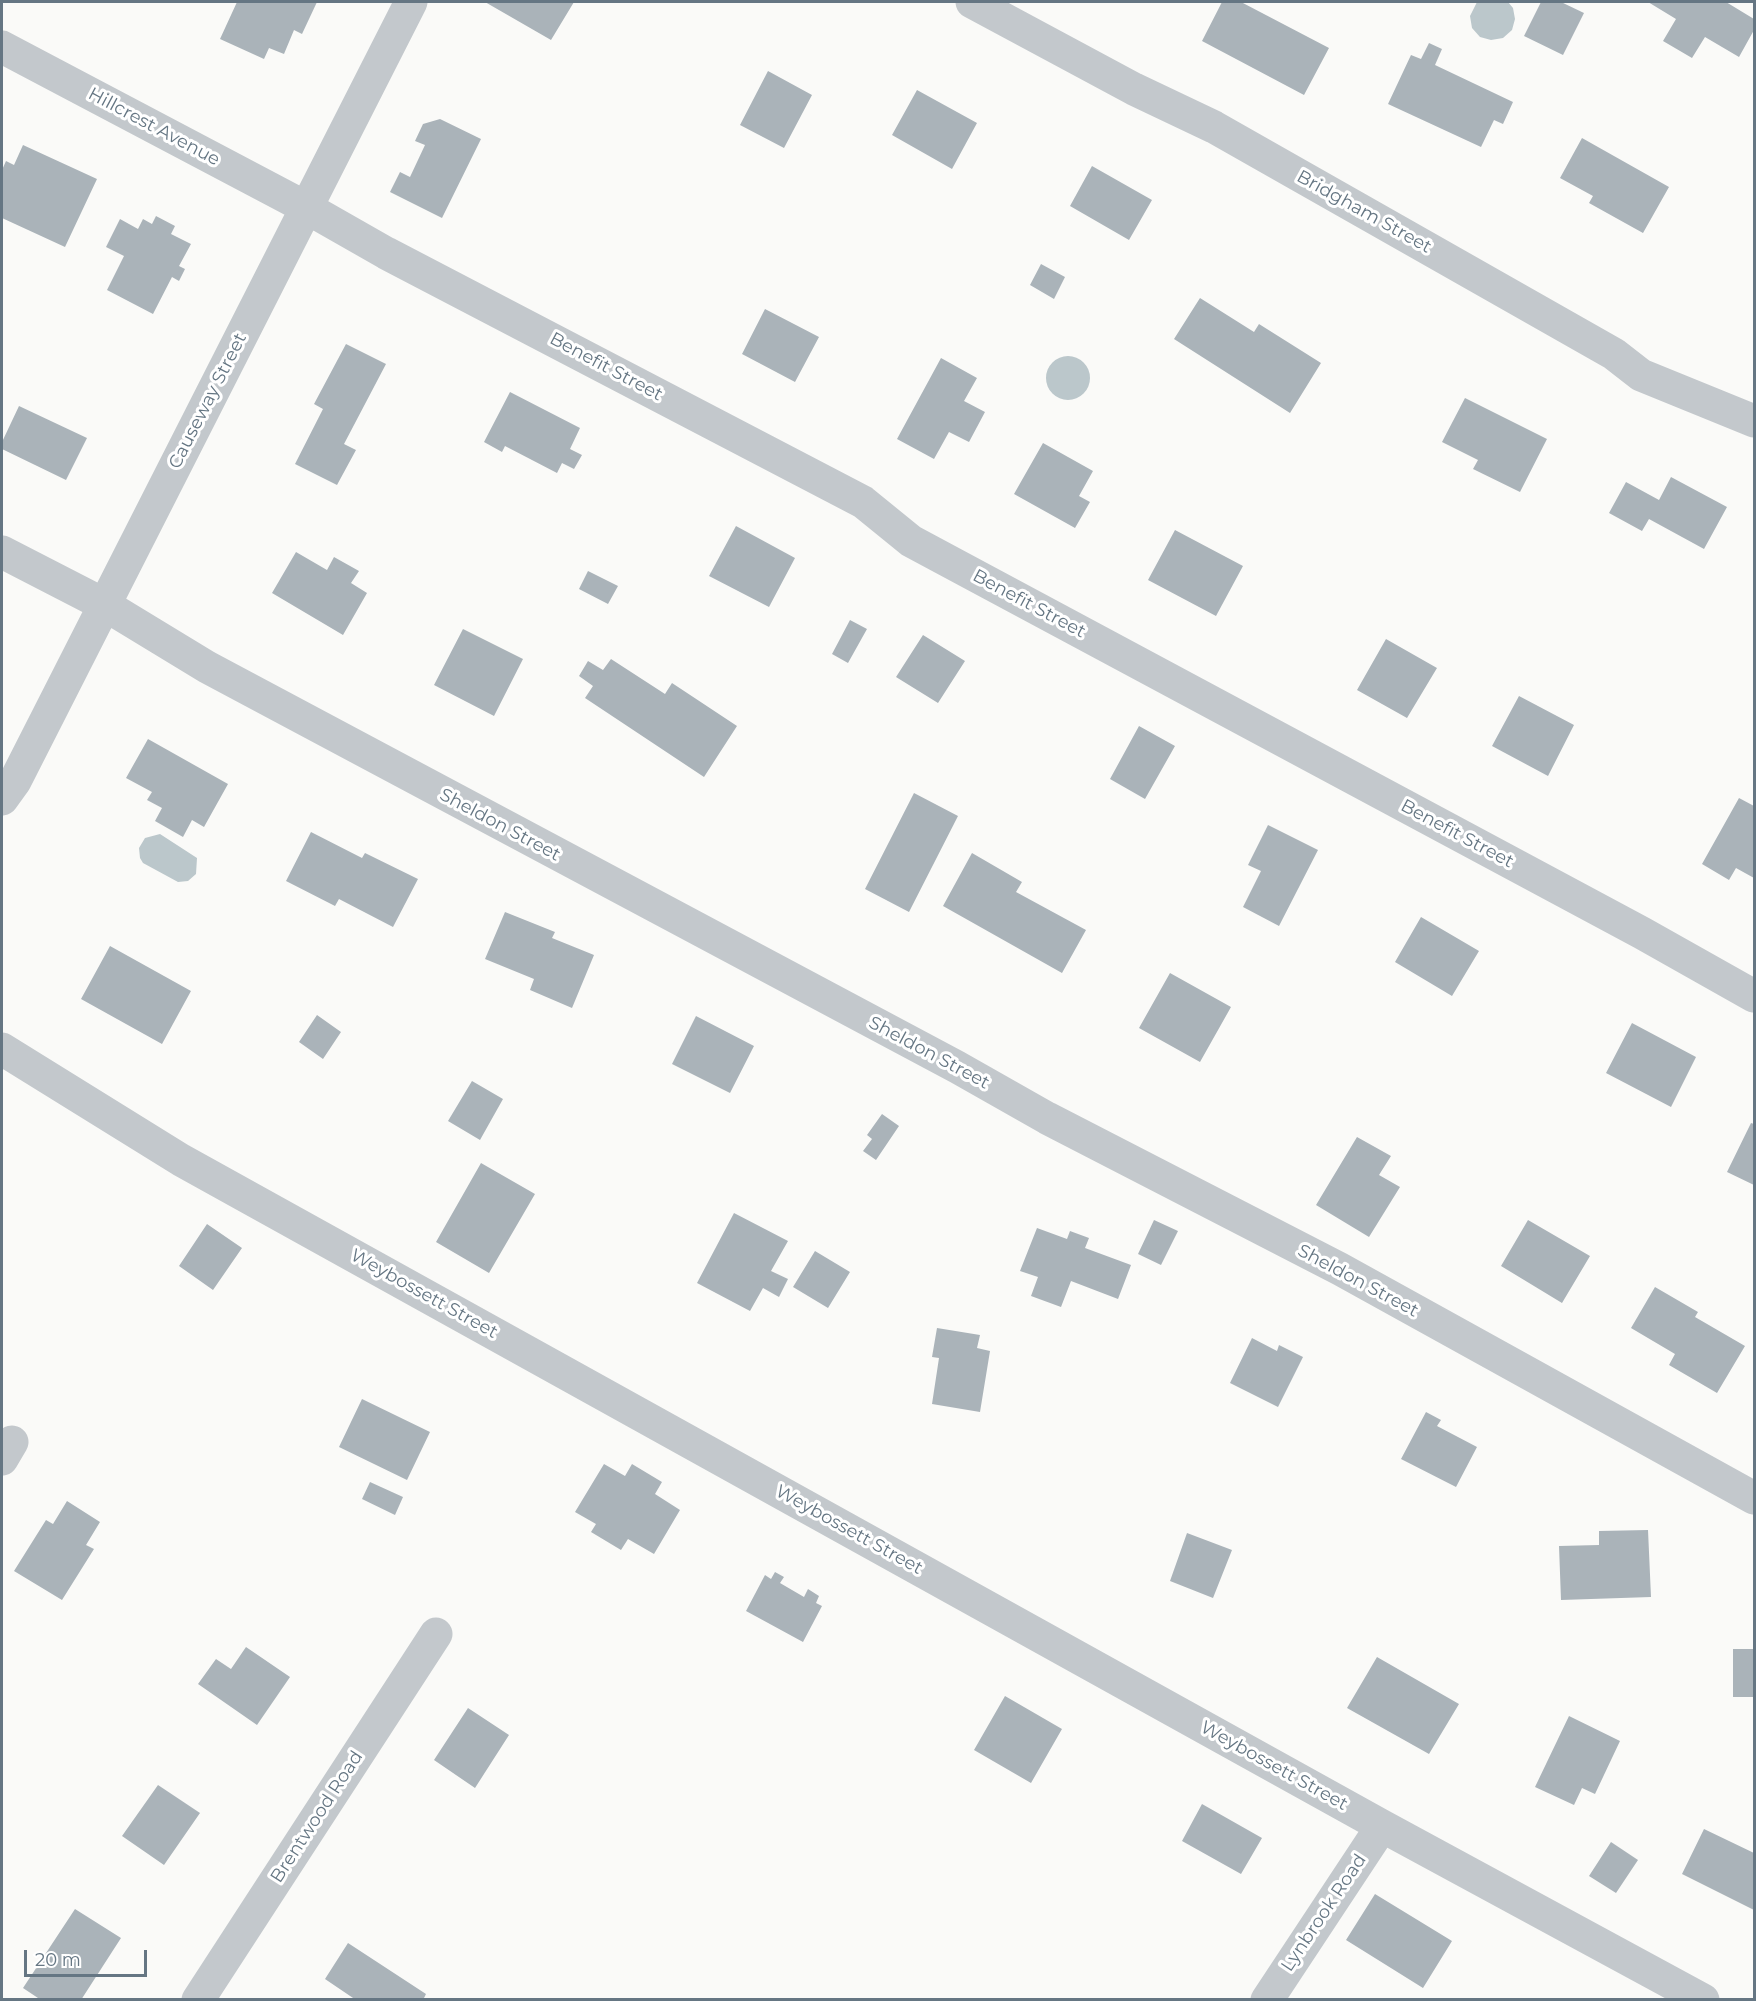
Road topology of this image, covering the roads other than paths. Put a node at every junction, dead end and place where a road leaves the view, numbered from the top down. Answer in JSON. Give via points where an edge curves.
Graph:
{"nodes":[{"id":1,"x":411,"y":2,"type":"edge"},
{"id":2,"x":972,"y":2,"type":"edge"},
{"id":3,"x":2,"y":46,"type":"edge"},
{"id":4,"x":307,"y":208,"type":"junction"},
{"id":5,"x":1755,"y":421,"type":"edge"},
{"id":6,"x":2,"y":552,"type":"edge"},
{"id":7,"x":105,"y":605,"type":"junction"},
{"id":8,"x":2,"y":799,"type":"edge"},
{"id":9,"x":1755,"y":996,"type":"edge"},
{"id":10,"x":2,"y":1049,"type":"edge"},
{"id":11,"x":1755,"y":1498,"type":"edge"},
{"id":12,"x":436,"y":1634,"type":"dead end"},
{"id":13,"x":1382,"y":1826,"type":"junction"},
{"id":14,"x":198,"y":2000,"type":"edge"},
{"id":15,"x":1267,"y":2000,"type":"edge"},
{"id":16,"x":1703,"y":2000,"type":"edge"}],
"edges":[{"from":1,"to":4,"type":"street","name":"Causeway Street"},
{"from":2,"to":5,"type":"street","name":"Bridgham Street","via":[[1214,127],[1614,354],[1641,375]]},
{"from":3,"to":4,"type":"street","name":"Hillcrest Avenue"},
{"from":4,"to":7,"type":"street","name":"Causeway Street"},
{"from":4,"to":9,"type":"street","name":"Benefit Street","via":[[863,502],[911,541]]},
{"from":6,"to":7,"type":"street","name":"Sheldon Street"},
{"from":7,"to":8,"type":"street","name":"Causeway Street","via":[[15,781]]},
{"from":7,"to":11,"type":"street","name":"Sheldon Street","via":[[217,673],[1047,1118],[1340,1269]]},
{"from":10,"to":13,"type":"street","name":"Weybossett Street","via":[[181,1160]]},
{"from":12,"to":14,"type":"street","name":"Brentwood Road"},
{"from":13,"to":15,"type":"street","name":"Lynbrook Road"},
{"from":13,"to":16,"type":"street","name":"Weybossett Street"}]}
